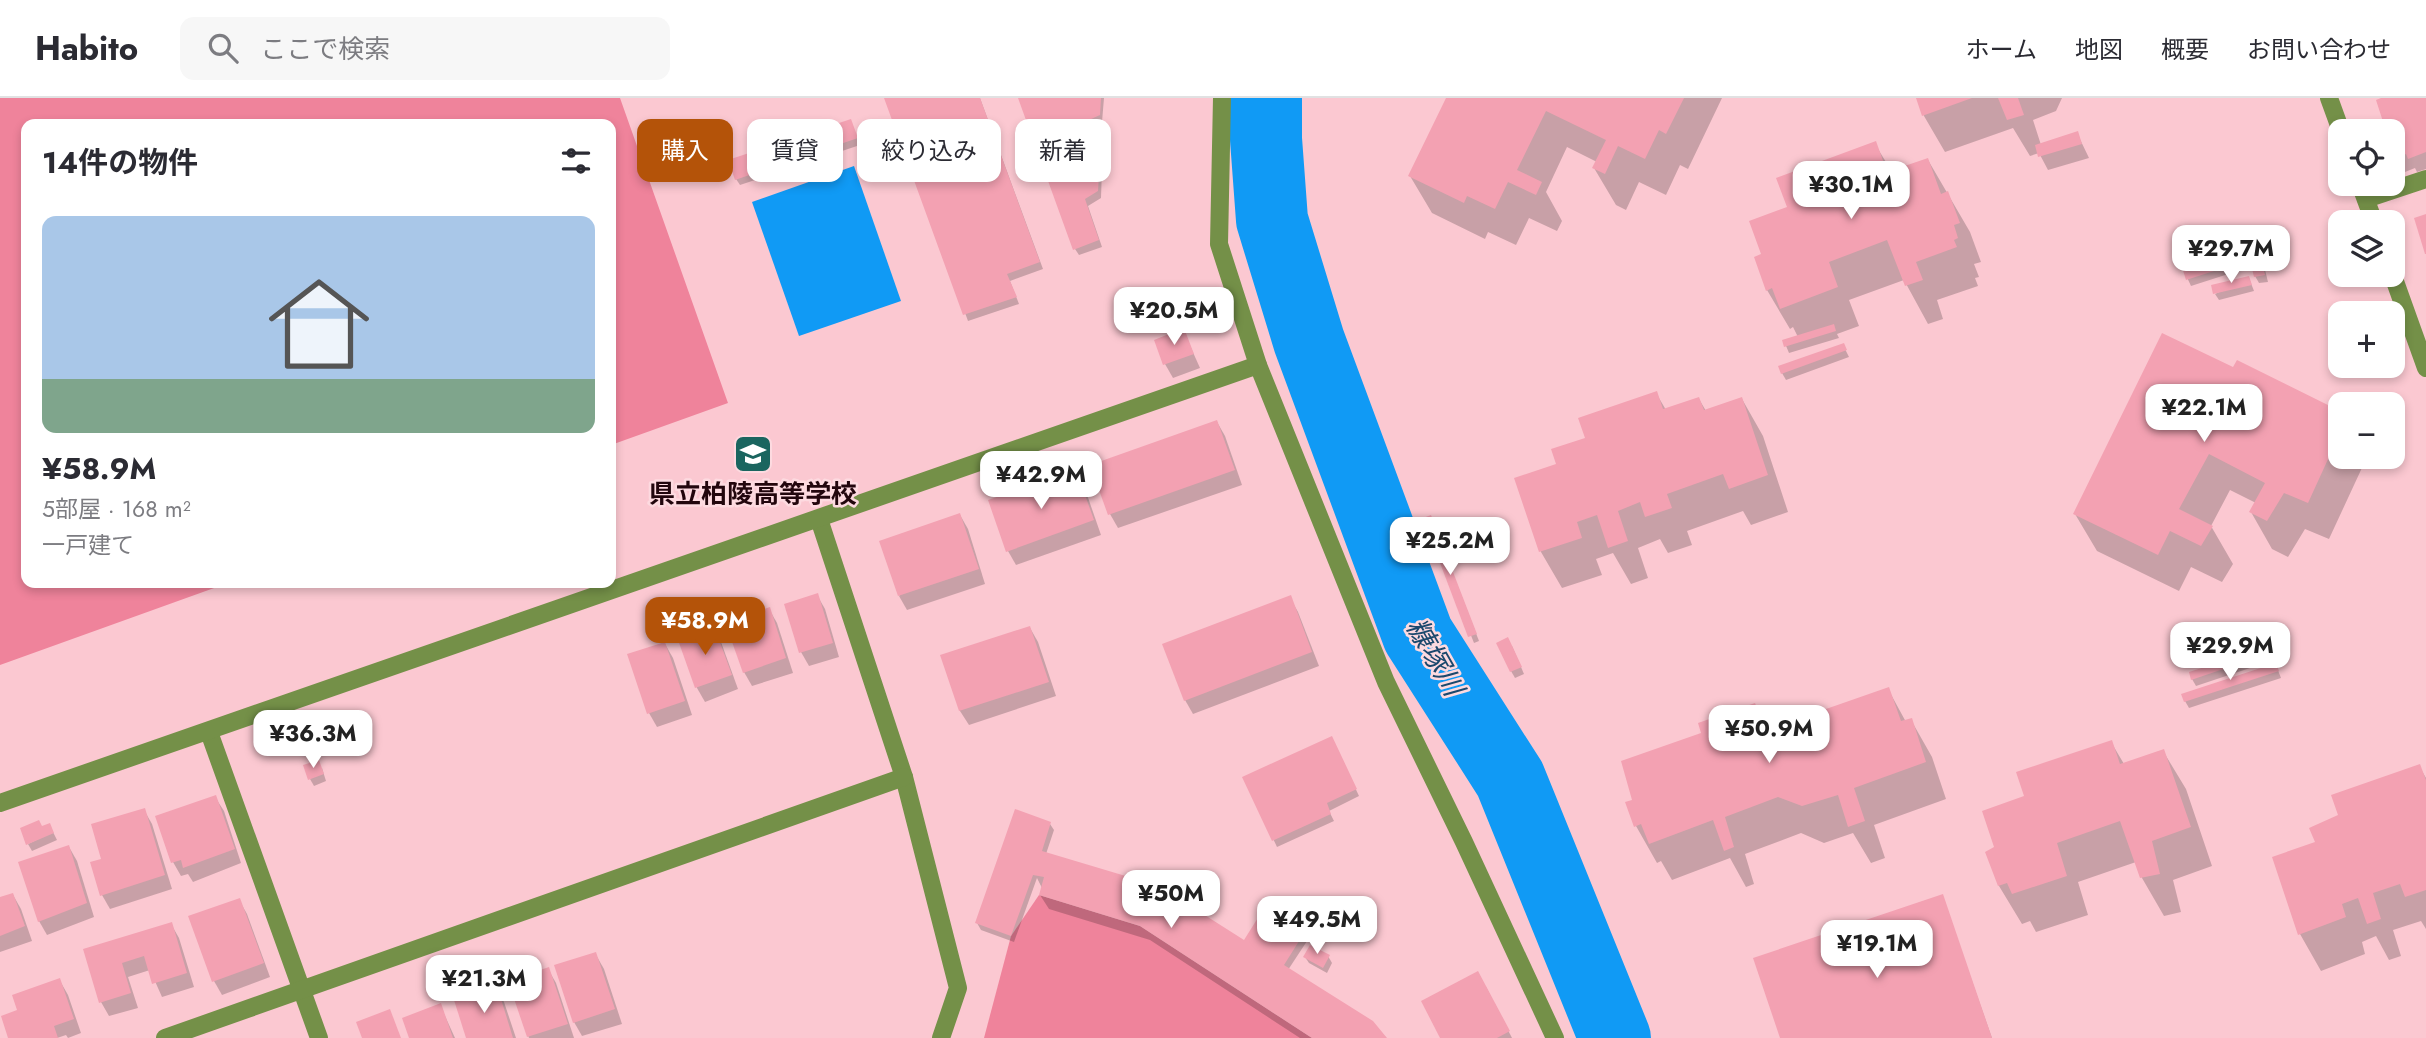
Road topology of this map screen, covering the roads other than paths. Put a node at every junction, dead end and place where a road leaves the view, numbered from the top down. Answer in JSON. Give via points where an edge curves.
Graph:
{"nodes":[{"id":1,"x":1223,"y":98,"type":"edge"},
{"id":2,"x":2329,"y":98,"type":"edge"},
{"id":3,"x":2337,"y":119,"type":"edge"},
{"id":4,"x":2426,"y":179,"type":"edge"},
{"id":5,"x":2405,"y":183,"type":"edge"},
{"id":6,"x":2397,"y":287,"type":"edge"},
{"id":7,"x":1258,"y":365,"type":"junction"},
{"id":8,"x":2426,"y":368,"type":"edge"},
{"id":9,"x":819,"y":519,"type":"junction"},
{"id":10,"x":209,"y":732,"type":"junction"},
{"id":11,"x":904,"y":777,"type":"junction"},
{"id":12,"x":0,"y":803,"type":"edge"},
{"id":13,"x":302,"y":990,"type":"junction"},
{"id":14,"x":164,"y":1038,"type":"edge"},
{"id":15,"x":319,"y":1038,"type":"edge"},
{"id":16,"x":941,"y":1038,"type":"edge"},
{"id":17,"x":1555,"y":1038,"type":"edge"}],
"edges":[{"from":1,"to":7,"type":"street","via":[[1219,244]]},
{"from":2,"to":3,"type":"street"},
{"from":4,"to":5,"type":"street"},
{"from":6,"to":8,"type":"street"},
{"from":7,"to":9,"type":"street"},
{"from":7,"to":17,"type":"street","via":[[1386,682]]},
{"from":9,"to":10,"type":"street"},
{"from":9,"to":11,"type":"street"},
{"from":10,"to":12,"type":"street"},
{"from":10,"to":13,"type":"street"},
{"from":11,"to":13,"type":"street"},
{"from":11,"to":16,"type":"street","via":[[958,988]]},
{"from":13,"to":14,"type":"street"},
{"from":13,"to":15,"type":"street"}]}
